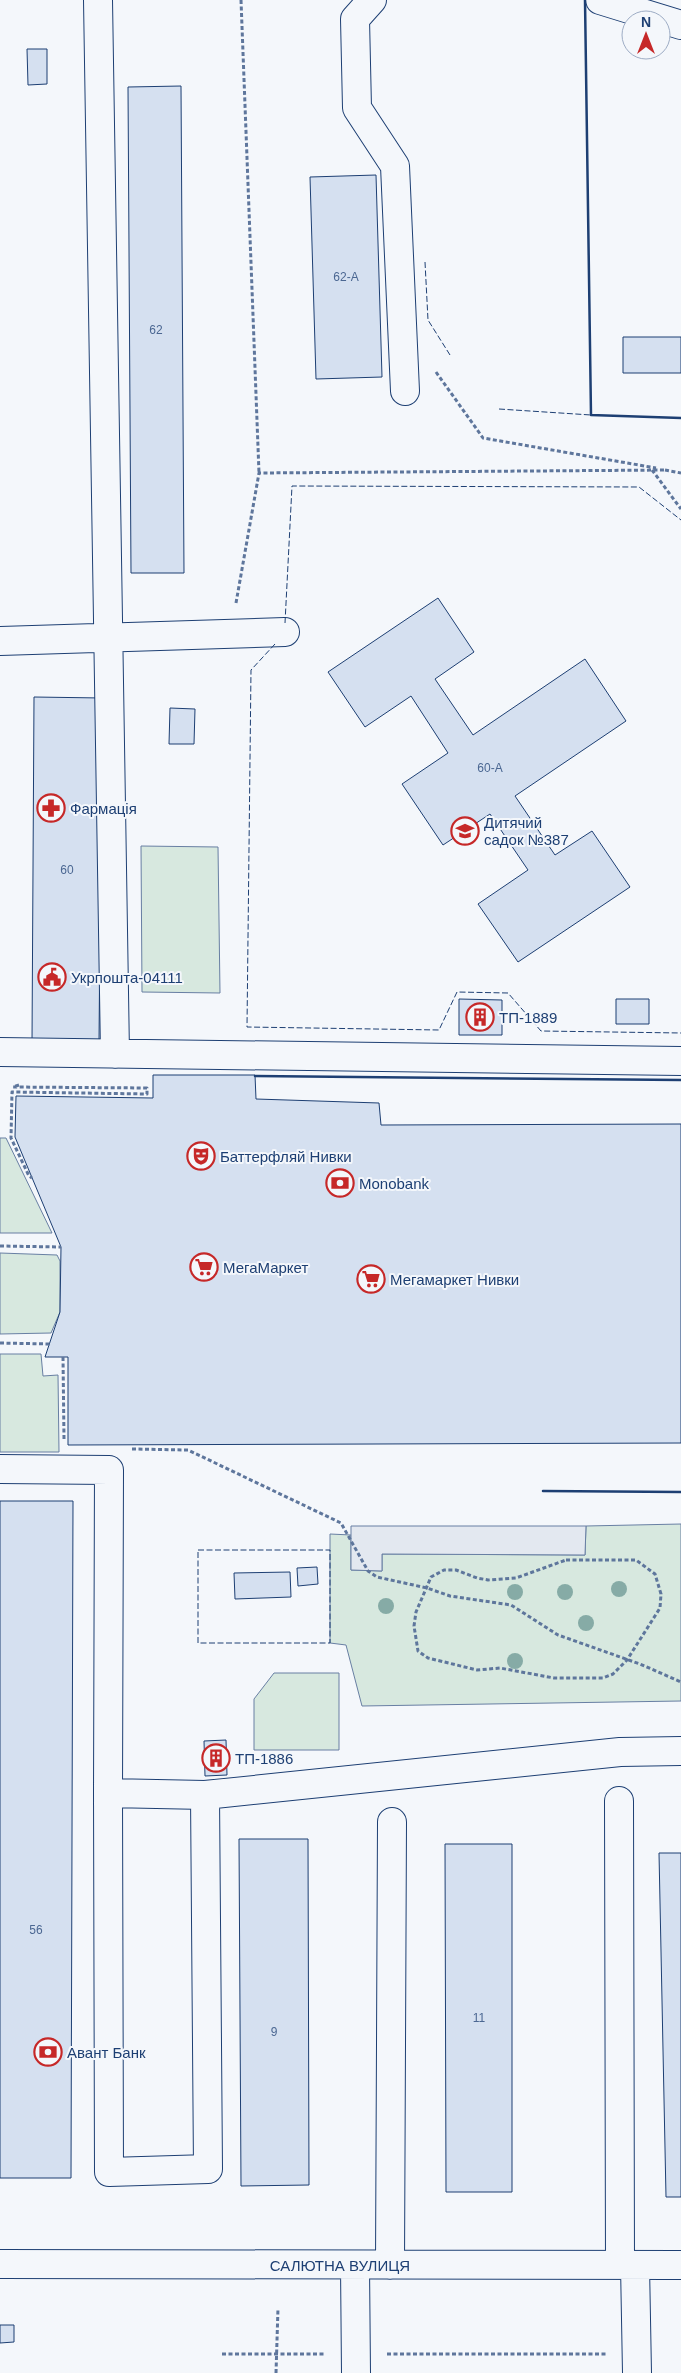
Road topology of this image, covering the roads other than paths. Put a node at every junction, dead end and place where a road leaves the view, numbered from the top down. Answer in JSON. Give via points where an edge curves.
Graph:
{"nodes":[{"id":1,"x":98,"y":0,"type":"edge"},
{"id":2,"x":372,"y":0,"type":"edge"},
{"id":3,"x":600,"y":0,"type":"edge"},
{"id":4,"x":681,"y":25,"type":"edge"},
{"id":5,"x":405,"y":391,"type":"dead end"},
{"id":6,"x":285,"y":632,"type":"dead end"},
{"id":7,"x":109,"y":638,"type":"junction"},
{"id":8,"x":0,"y":641,"type":"edge"},
{"id":9,"x":0,"y":1052,"type":"edge"},
{"id":10,"x":115,"y":1054,"type":"junction"},
{"id":11,"x":681,"y":1061,"type":"edge"},
{"id":12,"x":0,"y":1468,"type":"edge"},
{"id":13,"x":681,"y":1751,"type":"edge"},
{"id":14,"x":108,"y":1793,"type":"junction"},
{"id":15,"x":204,"y":1795,"type":"junction"},
{"id":16,"x":619,"y":1801,"type":"dead end"},
{"id":17,"x":392,"y":1822,"type":"dead end"},
{"id":18,"x":0,"y":2264,"type":"edge"},
{"id":19,"x":355,"y":2265,"type":"junction"},
{"id":20,"x":390,"y":2265,"type":"junction"},
{"id":21,"x":628,"y":2265,"type":"junction"},
{"id":22,"x":681,"y":2265,"type":"edge"},
{"id":23,"x":636,"y":2363,"type":"edge"},
{"id":24,"x":356,"y":2364,"type":"edge"}],
"edges":[{"from":1,"to":7,"type":"street"},
{"from":2,"to":5,"type":"street","via":[[354,20],[357,108],[395,166]]},
{"from":3,"to":4,"type":"street"},
{"from":6,"to":7,"type":"street"},
{"from":7,"to":8,"type":"street"},
{"from":7,"to":10,"type":"street"},
{"from":9,"to":10,"type":"street"},
{"from":10,"to":11,"type":"street"},
{"from":12,"to":14,"type":"street","via":[[109,1470]]},
{"from":13,"to":15,"type":"street","via":[[620,1752]]},
{"from":14,"to":15,"type":"street"},
{"from":14,"to":15,"type":"street","via":[[109,2172],[208,2170]]},
{"from":16,"to":21,"type":"street"},
{"from":17,"to":20,"type":"street"},
{"from":18,"to":19,"type":"street","name":"САЛЮТНА ВУЛИЦЯ"},
{"from":19,"to":20,"type":"street","name":"САЛЮТНА ВУЛИЦЯ"},
{"from":19,"to":24,"type":"street"},
{"from":20,"to":21,"type":"street","name":"САЛЮТНА ВУЛИЦЯ"},
{"from":21,"to":22,"type":"street","name":"САЛЮТНА ВУЛИЦЯ"},
{"from":21,"to":23,"type":"street"}]}
